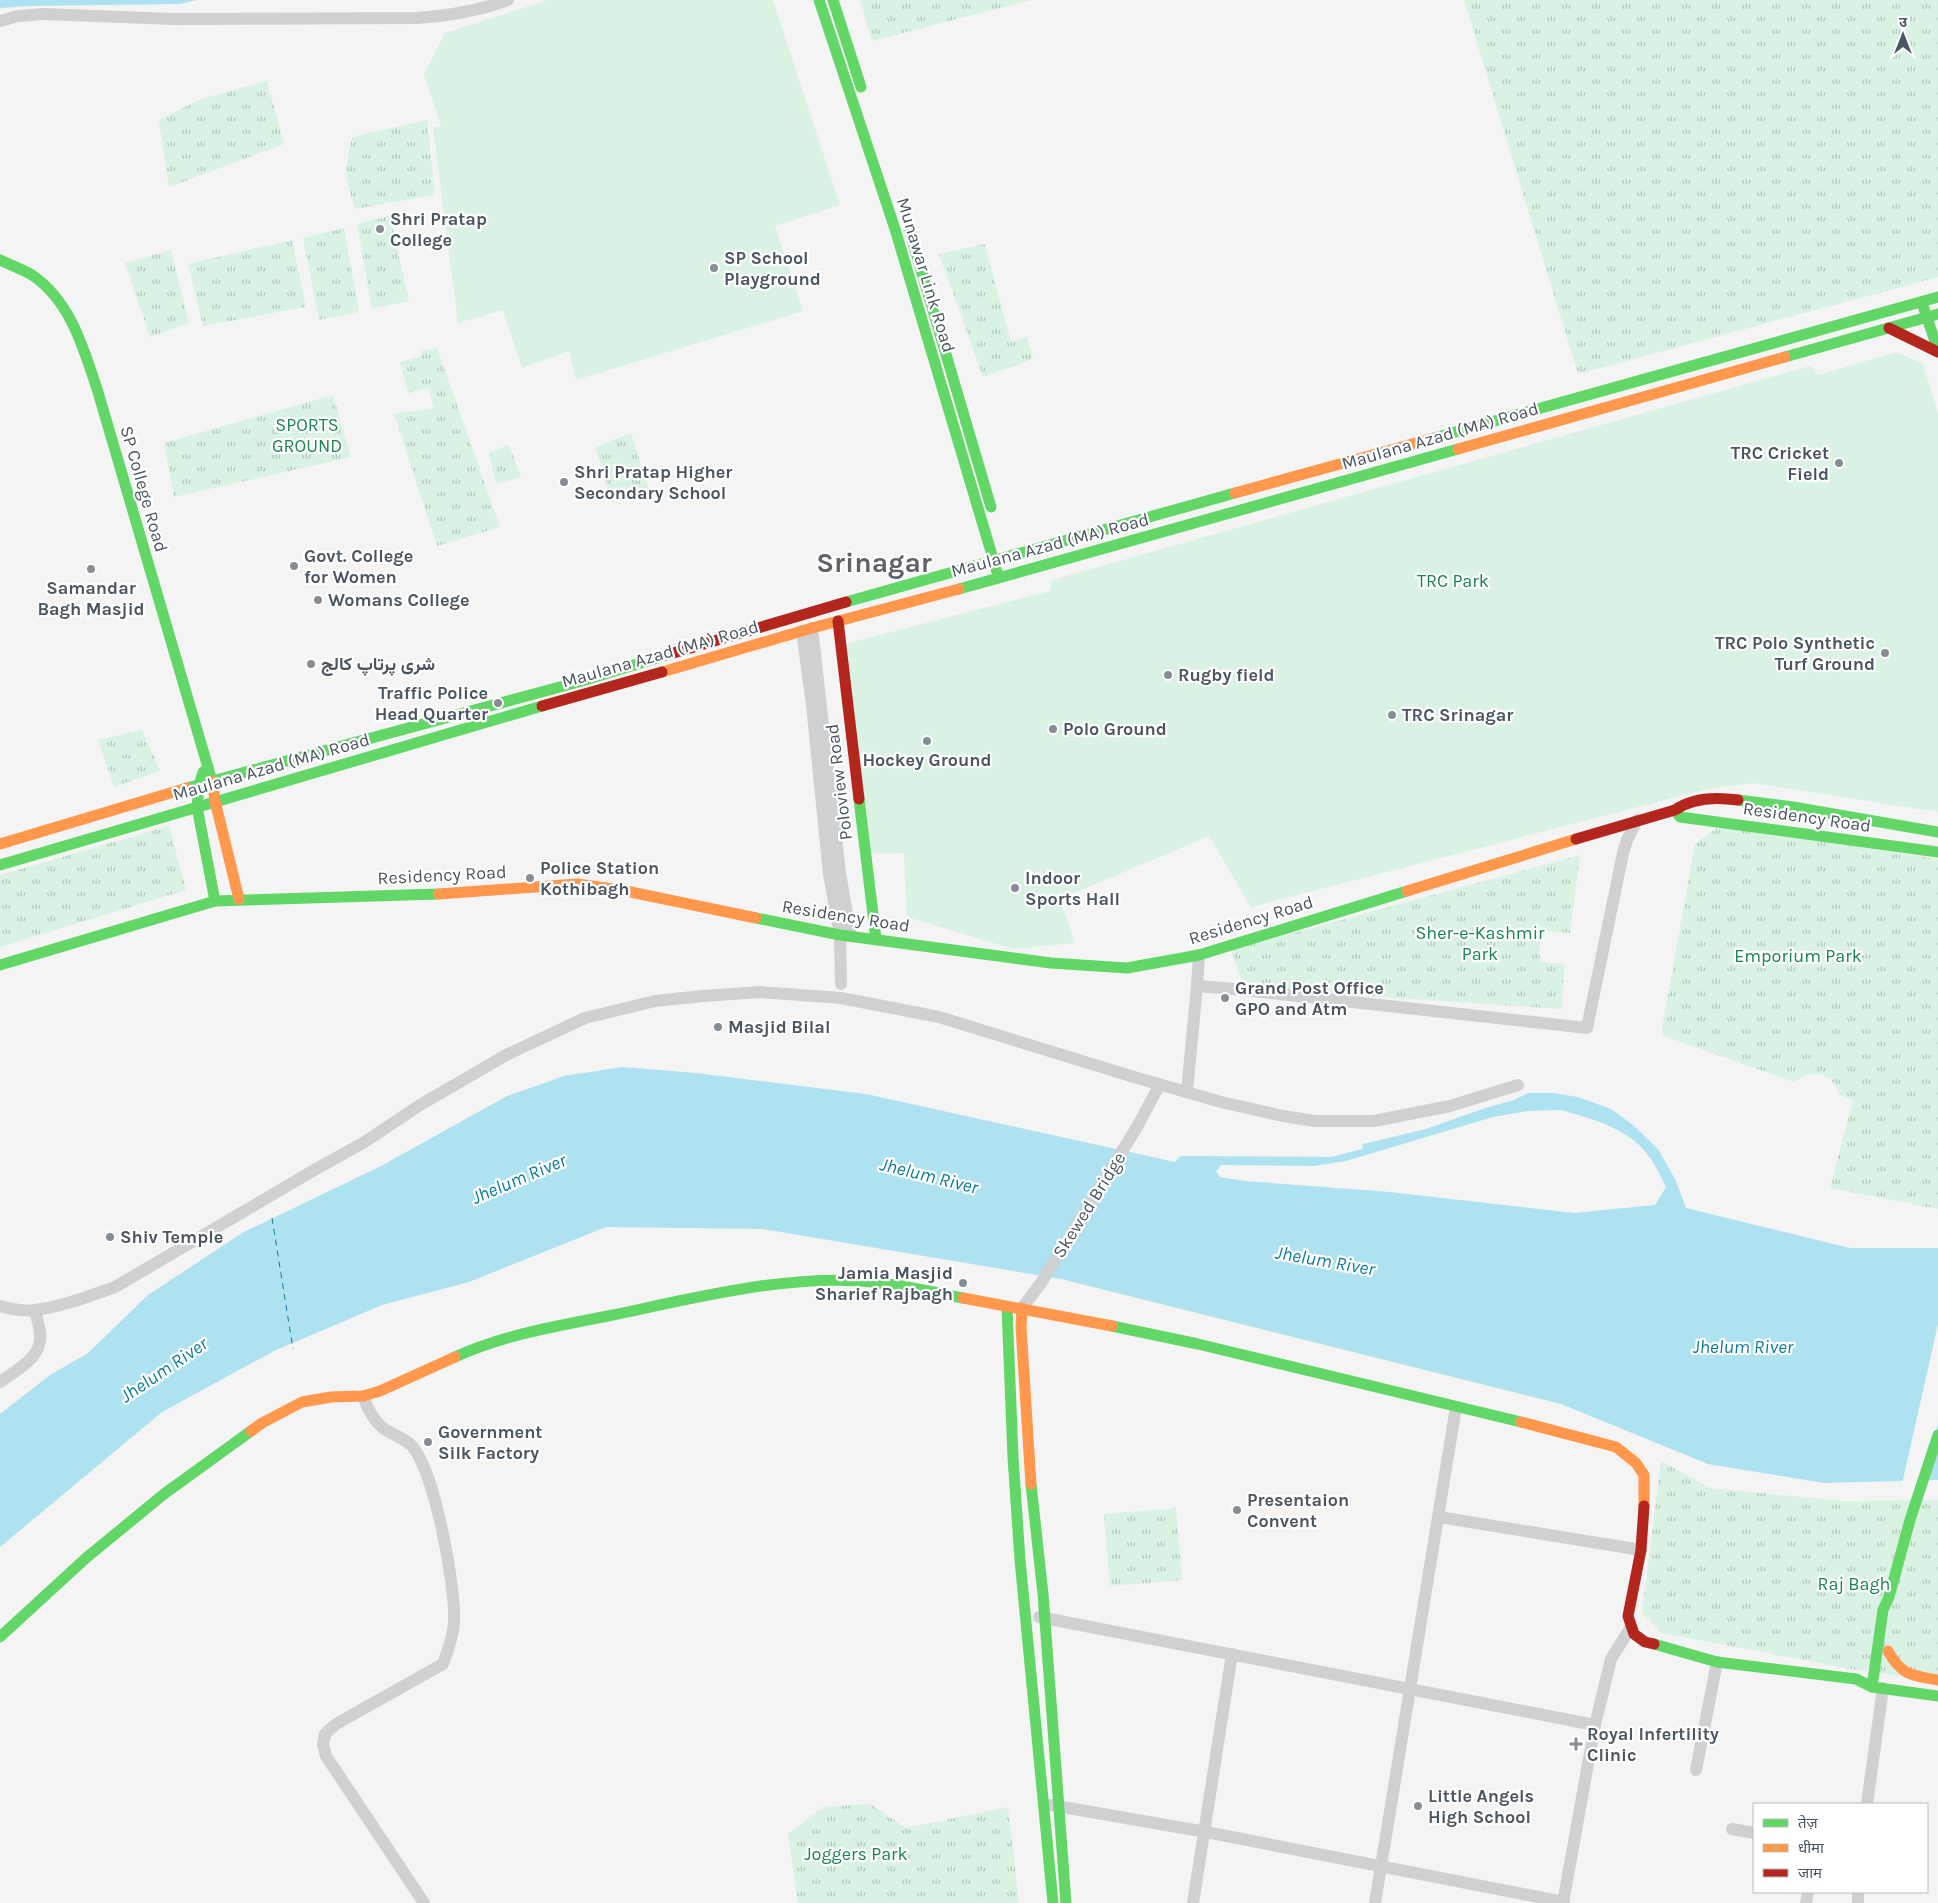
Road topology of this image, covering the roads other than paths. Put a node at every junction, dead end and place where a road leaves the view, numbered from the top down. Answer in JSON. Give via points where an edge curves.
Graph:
{"nodes":[{"id":1,"x":508,"y":0,"type":"edge"},
{"id":2,"x":819,"y":0,"type":"edge"},
{"id":3,"x":832,"y":0,"type":"edge"},
{"id":4,"x":0,"y":21,"type":"edge"},
{"id":5,"x":864,"y":94,"type":"dead end"},
{"id":6,"x":904,"y":216,"type":"dead end"},
{"id":7,"x":0,"y":260,"type":"edge"},
{"id":8,"x":1938,"y":297,"type":"edge"},
{"id":9,"x":1921,"y":300,"type":"junction"},
{"id":10,"x":1932,"y":315,"type":"edge"},
{"id":11,"x":1889,"y":328,"type":"junction"},
{"id":12,"x":1938,"y":351,"type":"edge"},
{"id":13,"x":995,"y":520,"type":"dead end"},
{"id":14,"x":1005,"y":553,"type":"junction"},
{"id":15,"x":994,"y":561,"type":"junction"},
{"id":16,"x":1011,"y":575,"type":"junction"},
{"id":17,"x":998,"y":578,"type":"junction"},
{"id":18,"x":838,"y":621,"type":"junction"},
{"id":19,"x":807,"y":630,"type":"junction"},
{"id":20,"x":206,"y":761,"type":"junction"},
{"id":21,"x":212,"y":781,"type":"junction"},
{"id":22,"x":199,"y":785,"type":"junction"},
{"id":23,"x":215,"y":801,"type":"junction"},
{"id":24,"x":197,"y":807,"type":"junction"},
{"id":25,"x":1675,"y":810,"type":"junction"},
{"id":26,"x":1722,"y":811,"type":"dead end"},
{"id":27,"x":1741,"y":814,"type":"dead end"},
{"id":28,"x":1638,"y":820,"type":"junction"},
{"id":29,"x":1938,"y":832,"type":"edge"},
{"id":30,"x":0,"y":844,"type":"edge"},
{"id":31,"x":1938,"y":844,"type":"edge"},
{"id":32,"x":1938,"y":852,"type":"edge"},
{"id":33,"x":0,"y":865,"type":"edge"},
{"id":34,"x":239,"y":899,"type":"junction"},
{"id":35,"x":214,"y":901,"type":"junction"},
{"id":36,"x":845,"y":935,"type":"junction"},
{"id":37,"x":876,"y":939,"type":"junction"},
{"id":38,"x":1199,"y":955,"type":"junction"},
{"id":39,"x":0,"y":965,"type":"edge"},
{"id":40,"x":1197,"y":986,"type":"junction"},
{"id":41,"x":841,"y":991,"type":"junction"},
{"id":42,"x":1160,"y":1084,"type":"junction"},
{"id":43,"x":1518,"y":1085,"type":"dead end"},
{"id":44,"x":1187,"y":1091,"type":"junction"},
{"id":45,"x":0,"y":1306,"type":"edge"},
{"id":46,"x":1007,"y":1307,"type":"junction"},
{"id":47,"x":1022,"y":1308,"type":"junction"},
{"id":48,"x":35,"y":1310,"type":"junction"},
{"id":49,"x":0,"y":1382,"type":"edge"},
{"id":50,"x":1024,"y":1386,"type":"junction"},
{"id":51,"x":1010,"y":1387,"type":"junction"},
{"id":52,"x":363,"y":1396,"type":"junction"},
{"id":53,"x":1456,"y":1406,"type":"junction"},
{"id":54,"x":1938,"y":1435,"type":"edge"},
{"id":55,"x":1439,"y":1517,"type":"junction"},
{"id":56,"x":1641,"y":1550,"type":"junction"},
{"id":57,"x":1890,"y":1591,"type":"junction"},
{"id":58,"x":1026,"y":1616,"type":"junction"},
{"id":59,"x":1044,"y":1618,"type":"junction"},
{"id":60,"x":1631,"y":1627,"type":"junction"},
{"id":61,"x":0,"y":1637,"type":"edge"},
{"id":62,"x":1888,"y":1651,"type":"junction"},
{"id":63,"x":1232,"y":1654,"type":"junction"},
{"id":64,"x":1717,"y":1662,"type":"junction"},
{"id":65,"x":1938,"y":1680,"type":"edge"},
{"id":66,"x":1878,"y":1683,"type":"junction"},
{"id":67,"x":1938,"y":1686,"type":"edge"},
{"id":68,"x":1410,"y":1689,"type":"junction"},
{"id":69,"x":1938,"y":1696,"type":"edge"},
{"id":70,"x":1595,"y":1725,"type":"junction"},
{"id":71,"x":1696,"y":1770,"type":"dead end"},
{"id":72,"x":1868,"y":1803,"type":"edge"},
{"id":73,"x":1044,"y":1804,"type":"junction"},
{"id":74,"x":1059,"y":1806,"type":"junction"},
{"id":75,"x":1732,"y":1829,"type":"dead end"},
{"id":76,"x":1206,"y":1832,"type":"junction"},
{"id":77,"x":1753,"y":1833,"type":"edge"},
{"id":78,"x":1381,"y":1866,"type":"junction"},
{"id":79,"x":1564,"y":1902,"type":"edge"},
{"id":80,"x":424,"y":1903,"type":"edge"},
{"id":81,"x":1053,"y":1903,"type":"edge"},
{"id":82,"x":1066,"y":1903,"type":"edge"},
{"id":83,"x":1193,"y":1903,"type":"edge"},
{"id":84,"x":1375,"y":1903,"type":"edge"}],
"edges":[{"from":1,"to":4,"type":"street","via":[[450,15],[416,18],[182,19],[44,14]]},
{"from":2,"to":15,"type":"main road","name":"Munawar Link Road","via":[[895,229]]},
{"from":3,"to":5,"type":"main road"},
{"from":6,"to":13,"type":"main road","name":"Munawar Link Road"},
{"from":7,"to":20,"type":"main road","name":"SP College Road","via":[[32,275],[48,289],[60,302],[81,343]]},
{"from":8,"to":9,"type":"main road","name":"Maulana Azad (MA) Road"},
{"from":9,"to":10,"type":"main road"},
{"from":9,"to":14,"type":"main road","name":"Maulana Azad (MA) Road","via":[[1219,497]]},
{"from":10,"to":11,"type":"main road","name":"Maulana Azad (MA) Road"},
{"from":10,"to":12,"type":"main road"},
{"from":11,"to":12,"type":"main road"},
{"from":11,"to":16,"type":"main road","name":"Maulana Azad (MA) Road"},
{"from":14,"to":15,"type":"main road","name":"Maulana Azad (MA) Road"},
{"from":14,"to":16,"type":"main road"},
{"from":15,"to":17,"type":"main road","name":"Munawar Link Road"},
{"from":15,"to":21,"type":"main road","name":"Maulana Azad (MA) Road","via":[[798,615],[582,681]]},
{"from":16,"to":17,"type":"main road","name":"Maulana Azad (MA) Road"},
{"from":17,"to":18,"type":"main road","name":"Maulana Azad (MA) Road"},
{"from":18,"to":19,"type":"main road","name":"Maulana Azad (MA) Road"},
{"from":18,"to":37,"type":"main road","name":"Poloview Road"},
{"from":19,"to":23,"type":"main road","name":"Maulana Azad (MA) Road"},
{"from":19,"to":36,"type":"street","via":[[840,873]]},
{"from":20,"to":21,"type":"main road","name":"SP College Road"},
{"from":20,"to":22,"type":"main road"},
{"from":21,"to":22,"type":"main road","name":"Maulana Azad (MA) Road"},
{"from":21,"to":23,"type":"main road","name":"SP College Road"},
{"from":22,"to":24,"type":"main road"},
{"from":22,"to":30,"type":"main road","name":"Maulana Azad (MA) Road"},
{"from":23,"to":24,"type":"main road","name":"Maulana Azad (MA) Road"},
{"from":23,"to":34,"type":"main road","name":"SP College Road"},
{"from":24,"to":33,"type":"main road","name":"Maulana Azad (MA) Road"},
{"from":24,"to":35,"type":"main road"},
{"from":25,"to":26,"type":"main road"},
{"from":25,"to":28,"type":"main road","name":"Residency Road"},
{"from":25,"to":29,"type":"main road","name":"Residency Road","via":[[1685,803],[1710,798],[1733,799]]},
{"from":25,"to":32,"type":"main road","name":"Residency Road","via":[[1680,817]]},
{"from":27,"to":31,"type":"main road"},
{"from":28,"to":38,"type":"main road","name":"Residency Road"},
{"from":28,"to":40,"type":"street","via":[[1623,853],[1587,1028]]},
{"from":34,"to":35,"type":"main road","name":"Residency Road"},
{"from":34,"to":36,"type":"main road","name":"Residency Road","via":[[454,894],[578,884]]},
{"from":35,"to":39,"type":"main road","name":"Residency Road"},
{"from":36,"to":37,"type":"main road","name":"Residency Road"},
{"from":36,"to":41,"type":"street"},
{"from":37,"to":38,"type":"main road","name":"Residency Road","via":[[1052,963],[1126,968]]},
{"from":38,"to":40,"type":"street"},
{"from":40,"to":44,"type":"street"},
{"from":41,"to":42,"type":"street"},
{"from":41,"to":48,"type":"street","via":[[760,992],[655,1001],[585,1018],[508,1054],[420,1105],[363,1143],[114,1287]]},
{"from":42,"to":44,"type":"street"},
{"from":42,"to":47,"type":"street","name":"Skewed Bridge","via":[[1041,1283]]},
{"from":43,"to":44,"type":"street","via":[[1450,1106],[1374,1121],[1314,1121]]},
{"from":45,"to":48,"type":"street"},
{"from":46,"to":47,"type":"main road"},
{"from":46,"to":51,"type":"main road"},
{"from":46,"to":52,"type":"main road","via":[[873,1282],[783,1284],[709,1295],[529,1332],[466,1352]]},
{"from":47,"to":50,"type":"main road"},
{"from":47,"to":53,"type":"main road","via":[[1198,1344]]},
{"from":48,"to":49,"type":"street","via":[[40,1346],[30,1359]]},
{"from":50,"to":51,"type":"main road"},
{"from":50,"to":59,"type":"main road"},
{"from":51,"to":58,"type":"main road"},
{"from":52,"to":61,"type":"main road","via":[[302,1402],[262,1423],[164,1494],[86,1558]]},
{"from":52,"to":80,"type":"street","via":[[376,1421],[412,1446],[425,1470],[434,1494],[450,1576],[454,1624],[443,1664],[336,1724],[325,1734],[323,1744],[326,1756]]},
{"from":53,"to":55,"type":"street"},
{"from":53,"to":56,"type":"main road","via":[[1616,1447],[1636,1463],[1644,1476]]},
{"from":54,"to":57,"type":"main road"},
{"from":55,"to":56,"type":"street"},
{"from":55,"to":68,"type":"street"},
{"from":56,"to":60,"type":"main road","via":[[1628,1616]]},
{"from":57,"to":62,"type":"main road","via":[[1893,1611]]},
{"from":57,"to":66,"type":"main road","via":[[1883,1610]]},
{"from":58,"to":59,"type":"street"},
{"from":58,"to":73,"type":"main road"},
{"from":59,"to":63,"type":"street"},
{"from":59,"to":74,"type":"main road"},
{"from":60,"to":64,"type":"main road","via":[[1634,1634],[1645,1642]]},
{"from":60,"to":70,"type":"street","via":[[1611,1659]]},
{"from":62,"to":65,"type":"main road","via":[[1901,1670],[1917,1677]]},
{"from":62,"to":66,"type":"main road"},
{"from":63,"to":68,"type":"street"},
{"from":63,"to":76,"type":"street"},
{"from":64,"to":66,"type":"main road","via":[[1856,1679],[1865,1676]]},
{"from":64,"to":71,"type":"street"},
{"from":66,"to":67,"type":"main road"},
{"from":66,"to":69,"type":"main road"},
{"from":66,"to":72,"type":"street"},
{"from":68,"to":70,"type":"street"},
{"from":68,"to":78,"type":"street"},
{"from":70,"to":79,"type":"street"},
{"from":73,"to":74,"type":"street"},
{"from":73,"to":81,"type":"main road"},
{"from":74,"to":76,"type":"street"},
{"from":74,"to":82,"type":"main road"},
{"from":75,"to":77,"type":"street"},
{"from":76,"to":78,"type":"street"},
{"from":76,"to":83,"type":"street"},
{"from":78,"to":79,"type":"street"},
{"from":78,"to":84,"type":"street"}]}
